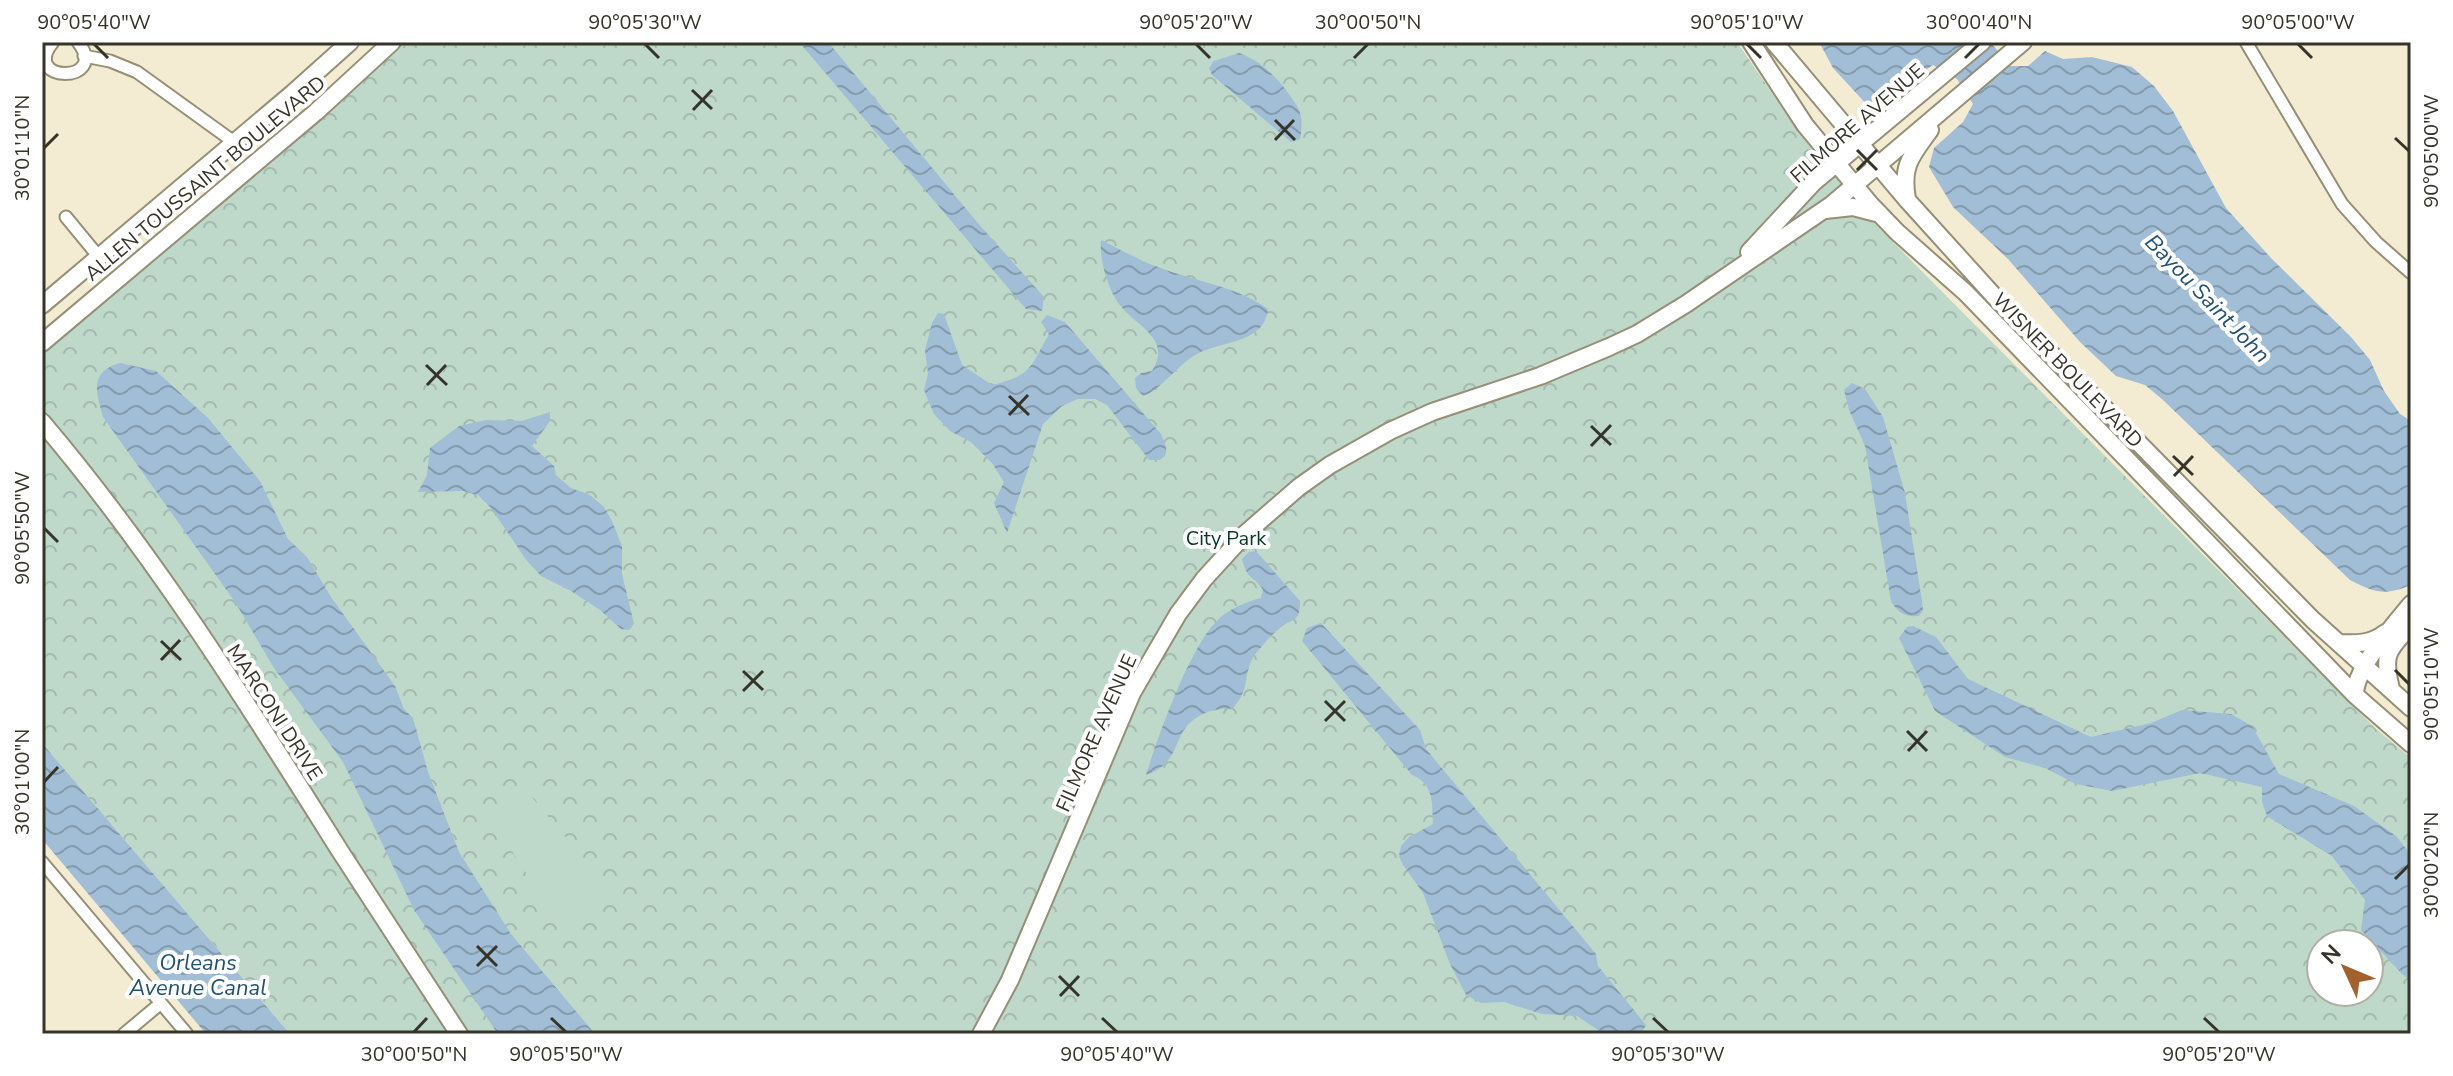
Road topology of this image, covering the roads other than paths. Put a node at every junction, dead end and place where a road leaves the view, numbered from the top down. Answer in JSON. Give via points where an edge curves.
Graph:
{"nodes":[{"id":1,"x":53,"y":42,"type":"edge"},
{"id":2,"x":78,"y":42,"type":"edge"},
{"id":3,"x":392,"y":42,"type":"edge"},
{"id":4,"x":1751,"y":42,"type":"edge"},
{"id":5,"x":1774,"y":42,"type":"edge"},
{"id":6,"x":1982,"y":42,"type":"edge"},
{"id":7,"x":2023,"y":42,"type":"edge"},
{"id":8,"x":2246,"y":42,"type":"edge"},
{"id":9,"x":348,"y":43,"type":"edge"},
{"id":10,"x":84,"y":56,"type":"junction"},
{"id":11,"x":296,"y":91,"type":"junction"},
{"id":12,"x":1946,"y":108,"type":"junction"},
{"id":13,"x":316,"y":112,"type":"junction"},
{"id":14,"x":1837,"y":118,"type":"junction"},
{"id":15,"x":1886,"y":121,"type":"junction"},
{"id":16,"x":1817,"y":141,"type":"junction"},
{"id":17,"x":234,"y":142,"type":"junction"},
{"id":18,"x":1859,"y":143,"type":"junction"},
{"id":19,"x":1836,"y":163,"type":"junction"},
{"id":20,"x":1878,"y":165,"type":"junction"},
{"id":21,"x":1855,"y":185,"type":"junction"},
{"id":22,"x":1803,"y":195,"type":"junction"},
{"id":23,"x":1908,"y":201,"type":"junction"},
{"id":24,"x":1824,"y":210,"type":"junction"},
{"id":25,"x":1880,"y":214,"type":"junction"},
{"id":26,"x":66,"y":217,"type":"dead end"},
{"id":27,"x":99,"y":257,"type":"junction"},
{"id":28,"x":1728,"y":273,"type":"junction"},
{"id":29,"x":2411,"y":273,"type":"edge"},
{"id":30,"x":46,"y":301,"type":"edge"},
{"id":31,"x":70,"y":318,"type":"junction"},
{"id":32,"x":42,"y":343,"type":"edge"},
{"id":33,"x":42,"y":422,"type":"edge"},
{"id":34,"x":2411,"y":604,"type":"edge"},
{"id":35,"x":2411,"y":625,"type":"edge"},
{"id":36,"x":2394,"y":635,"type":"junction"},
{"id":37,"x":2339,"y":643,"type":"junction"},
{"id":38,"x":2364,"y":665,"type":"junction"},
{"id":39,"x":2392,"y":690,"type":"junction"},
{"id":40,"x":2355,"y":695,"type":"junction"},
{"id":41,"x":2411,"y":708,"type":"edge"},
{"id":42,"x":2411,"y":744,"type":"edge"},
{"id":43,"x":42,"y":862,"type":"edge"},
{"id":44,"x":161,"y":1003,"type":"junction"},
{"id":45,"x":124,"y":1034,"type":"edge"},
{"id":46,"x":187,"y":1034,"type":"edge"},
{"id":47,"x":459,"y":1034,"type":"edge"},
{"id":48,"x":981,"y":1034,"type":"edge"}],
"edges":[{"from":1,"to":10,"type":"street","via":[[47,56],[55,72],[73,73]]},
{"from":2,"to":10,"type":"street"},
{"from":3,"to":13,"type":"street","name":"ALLEN TOUSSAINT BOULEVARD"},
{"from":4,"to":16,"type":"street","name":"WISNER BOULEVARD"},
{"from":5,"to":14,"type":"street","name":"WISNER BOULEVARD"},
{"from":6,"to":15,"type":"street","name":"FILMORE AVENUE"},
{"from":7,"to":12,"type":"street","name":"FILMORE AVENUE"},
{"from":8,"to":29,"type":"street","via":[[2342,204]]},
{"from":9,"to":11,"type":"street","name":"ALLEN TOUSSAINT BOULEVARD"},
{"from":10,"to":17,"type":"street","via":[[137,72]]},
{"from":11,"to":13,"type":"street"},
{"from":11,"to":17,"type":"street","name":"ALLEN TOUSSAINT BOULEVARD"},
{"from":12,"to":20,"type":"street","name":"FILMORE AVENUE"},
{"from":12,"to":23,"type":"street","via":[[1905,169]]},
{"from":13,"to":31,"type":"street","name":"ALLEN TOUSSAINT BOULEVARD"},
{"from":14,"to":15,"type":"street","via":[[1868,126]]},
{"from":14,"to":18,"type":"street","name":"WISNER BOULEVARD"},
{"from":15,"to":18,"type":"street","name":"FILMORE AVENUE"},
{"from":16,"to":19,"type":"street","name":"WISNER BOULEVARD"},
{"from":16,"to":22,"type":"street"},
{"from":17,"to":27,"type":"street","name":"ALLEN TOUSSAINT BOULEVARD"},
{"from":18,"to":19,"type":"street","name":"FILMORE AVENUE"},
{"from":18,"to":20,"type":"street","name":"WISNER BOULEVARD"},
{"from":19,"to":21,"type":"street","name":"WISNER BOULEVARD"},
{"from":19,"to":22,"type":"street","name":"FILMORE AVENUE"},
{"from":20,"to":21,"type":"street","name":"FILMORE AVENUE"},
{"from":20,"to":23,"type":"street","name":"WISNER BOULEVARD"},
{"from":21,"to":24,"type":"street","name":"FILMORE AVENUE"},
{"from":21,"to":25,"type":"street","name":"WISNER BOULEVARD"},
{"from":22,"to":28,"type":"street","name":"FILMORE AVENUE"},
{"from":23,"to":37,"type":"street","name":"WISNER BOULEVARD","via":[[2089,394]]},
{"from":24,"to":25,"type":"street","via":[[1849,206]]},
{"from":24,"to":28,"type":"street","name":"FILMORE AVENUE"},
{"from":25,"to":40,"type":"street","name":"WISNER BOULEVARD","via":[[1966,293]]},
{"from":26,"to":27,"type":"street"},
{"from":27,"to":30,"type":"street","name":"ALLEN TOUSSAINT BOULEVARD"},
{"from":28,"to":48,"type":"street","name":"FILMORE AVENUE","via":[[1637,334],[1540,376],[1432,412],[1359,448],[1299,487],[1246,533],[1178,614],[1132,693],[1010,980]]},
{"from":30,"to":31,"type":"street"},
{"from":31,"to":32,"type":"street","name":"ALLEN TOUSSAINT BOULEVARD"},
{"from":33,"to":47,"type":"street","name":"MARCONI DRIVE","via":[[163,576]]},
{"from":34,"to":36,"type":"street"},
{"from":35,"to":36,"type":"street"},
{"from":36,"to":37,"type":"street"},
{"from":36,"to":38,"type":"street"},
{"from":36,"to":39,"type":"street","via":[[2386,664]]},
{"from":37,"to":38,"type":"street","name":"WISNER BOULEVARD"},
{"from":38,"to":39,"type":"street","name":"WISNER BOULEVARD"},
{"from":38,"to":40,"type":"street"},
{"from":39,"to":41,"type":"street","name":"WISNER BOULEVARD"},
{"from":40,"to":42,"type":"street","name":"WISNER BOULEVARD"},
{"from":43,"to":44,"type":"street"},
{"from":44,"to":45,"type":"street"},
{"from":44,"to":46,"type":"street"}]}
